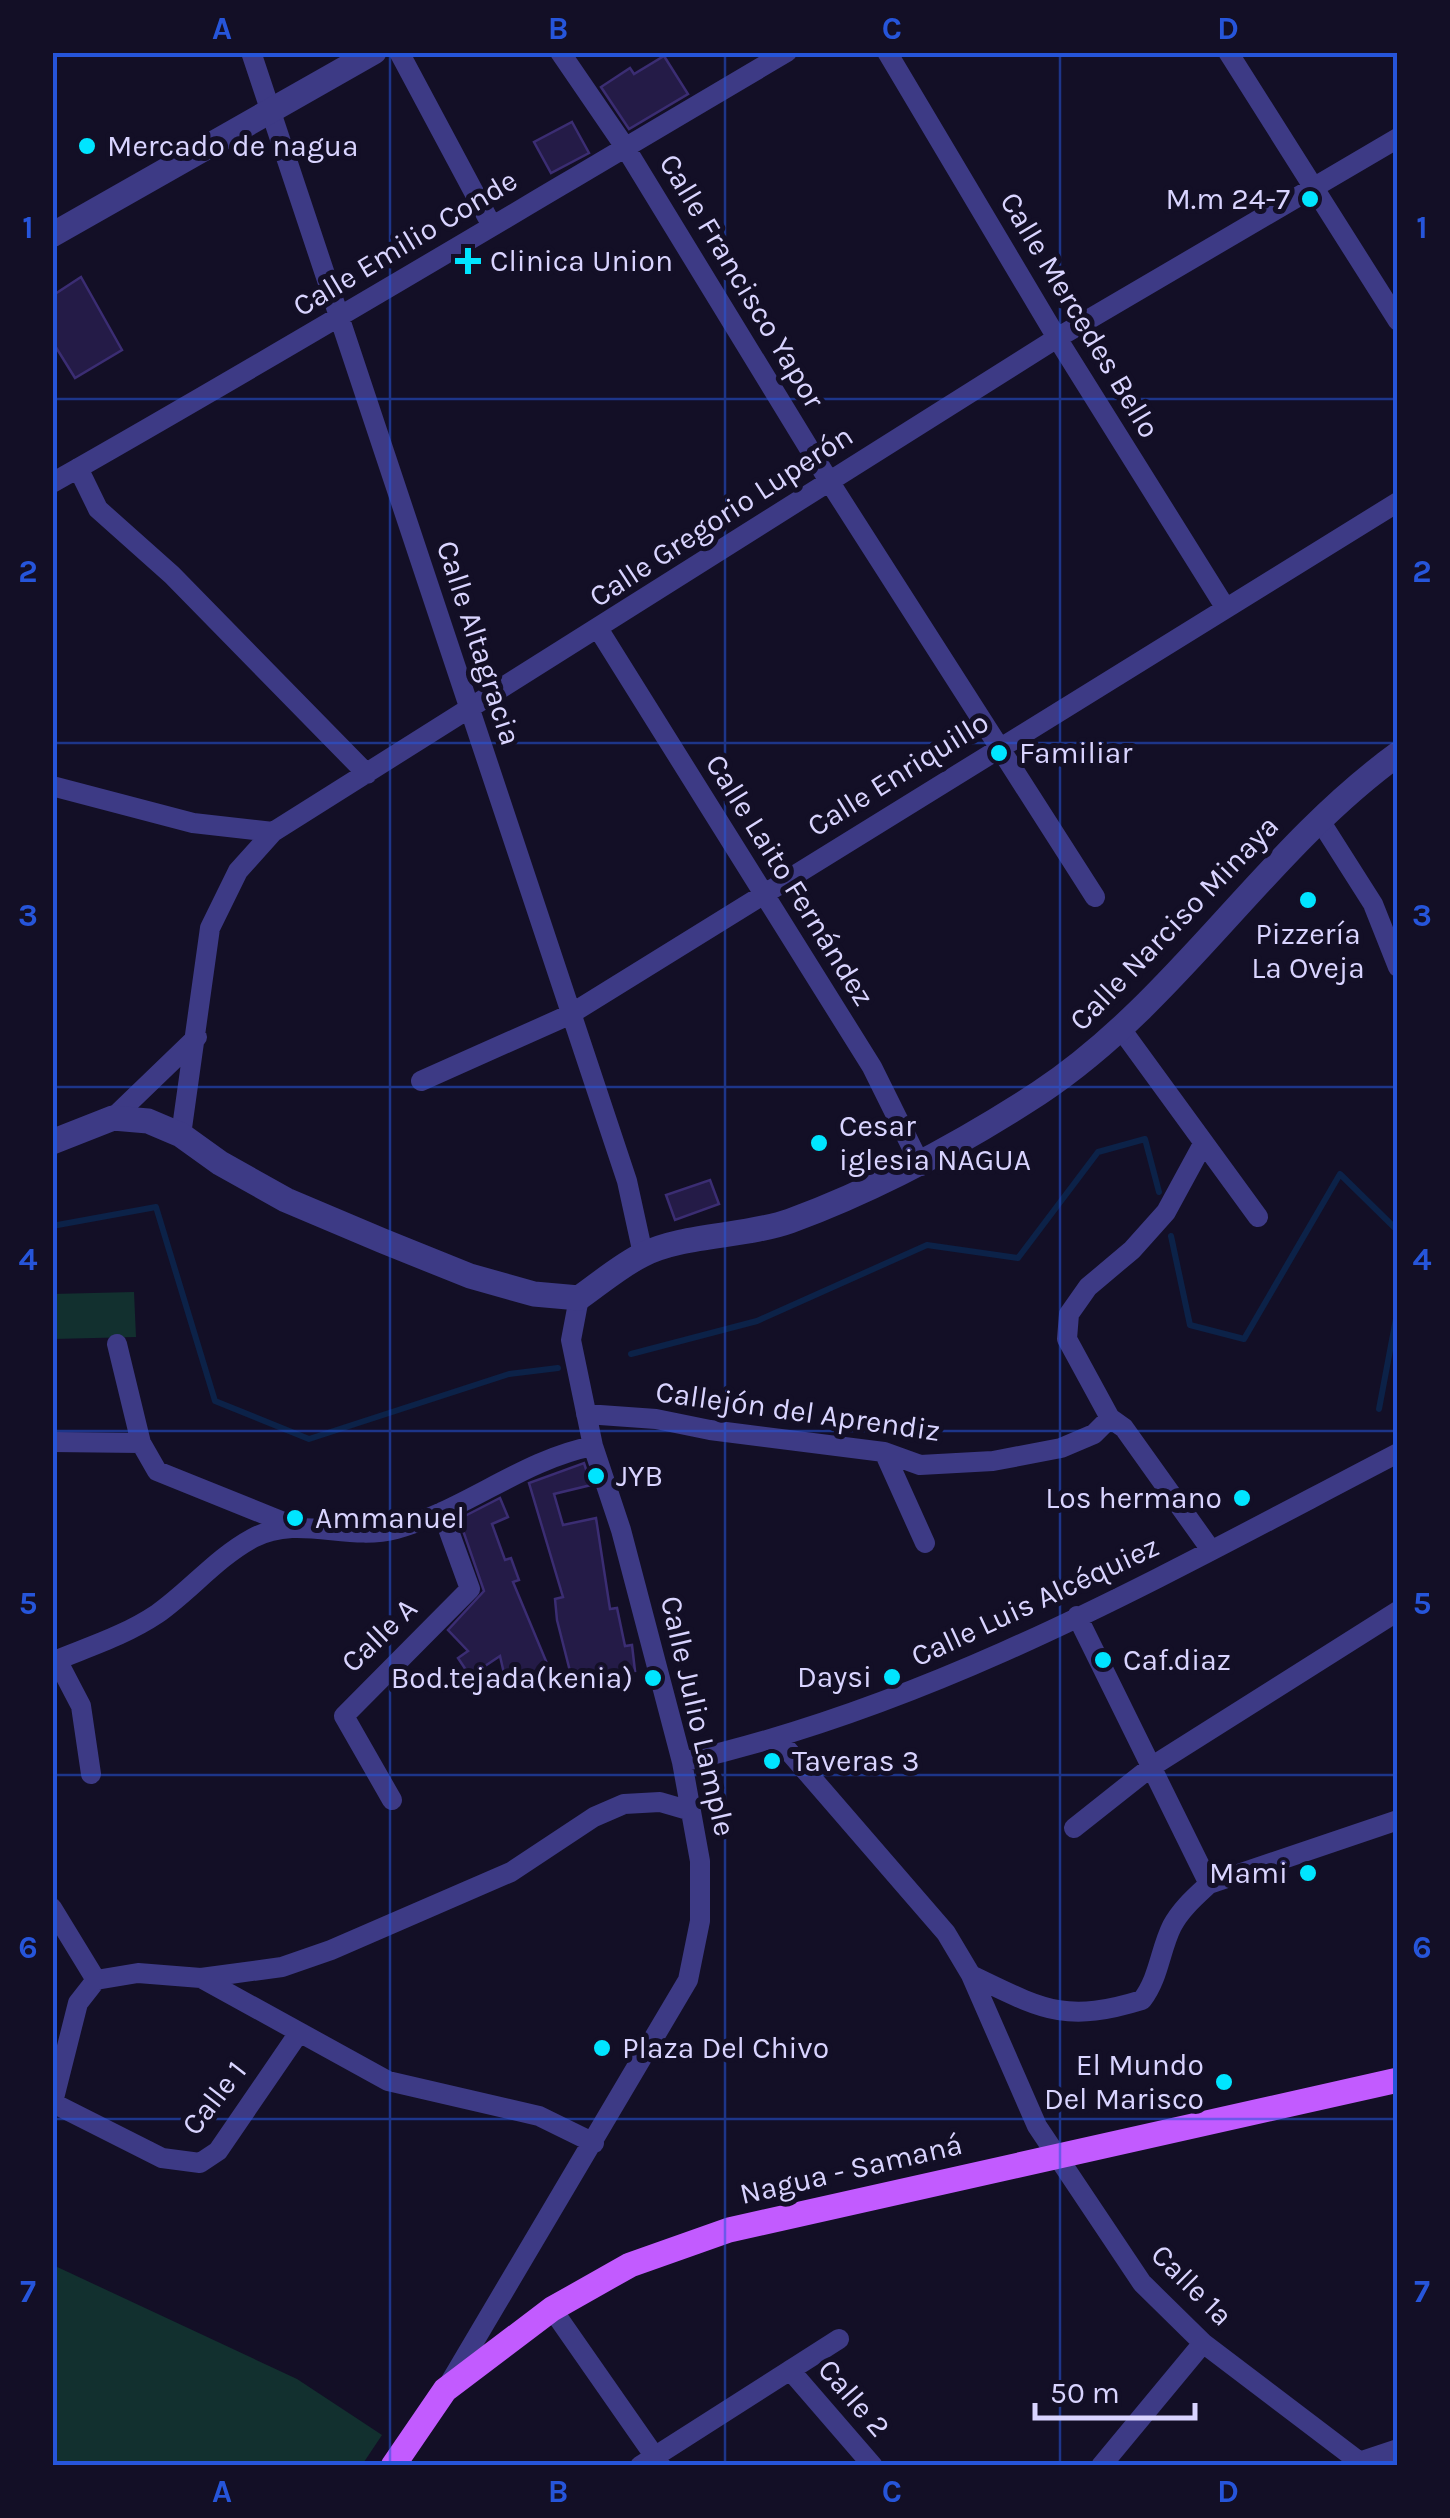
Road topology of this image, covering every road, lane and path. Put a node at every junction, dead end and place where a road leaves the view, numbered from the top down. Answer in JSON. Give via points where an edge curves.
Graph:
{"nodes":[{"id":1,"x":251,"y":52,"type":"edge"},
{"id":2,"x":374,"y":52,"type":"edge"},
{"id":3,"x":399,"y":52,"type":"edge"},
{"id":4,"x":560,"y":52,"type":"edge"},
{"id":5,"x":787,"y":52,"type":"edge"},
{"id":6,"x":887,"y":52,"type":"edge"},
{"id":7,"x":1228,"y":52,"type":"edge"},
{"id":8,"x":272,"y":112,"type":"junction"},
{"id":9,"x":1398,"y":138,"type":"edge"},
{"id":10,"x":625,"y":147,"type":"junction"},
{"id":11,"x":1312,"y":188,"type":"junction"},
{"id":12,"x":492,"y":226,"type":"junction"},
{"id":13,"x":52,"y":234,"type":"edge"},
{"id":14,"x":342,"y":318,"type":"junction"},
{"id":15,"x":1398,"y":322,"type":"edge"},
{"id":16,"x":1057,"y":338,"type":"junction"},
{"id":17,"x":78,"y":468,"type":"junction"},
{"id":18,"x":829,"y":481,"type":"junction"},
{"id":19,"x":52,"y":483,"type":"edge"},
{"id":20,"x":1398,"y":502,"type":"edge"},
{"id":21,"x":1225,"y":606,"type":"junction"},
{"id":22,"x":599,"y":630,"type":"junction"},
{"id":23,"x":470,"y":712,"type":"junction"},
{"id":24,"x":997,"y":748,"type":"junction"},
{"id":25,"x":1398,"y":754,"type":"edge"},
{"id":26,"x":368,"y":774,"type":"junction"},
{"id":27,"x":52,"y":786,"type":"edge"},
{"id":28,"x":1319,"y":819,"type":"junction"},
{"id":29,"x":273,"y":832,"type":"junction"},
{"id":30,"x":763,"y":892,"type":"junction"},
{"id":31,"x":1096,"y":897,"type":"dead end"},
{"id":32,"x":1398,"y":967,"type":"edge"},
{"id":33,"x":569,"y":1015,"type":"junction"},
{"id":34,"x":1121,"y":1029,"type":"junction"},
{"id":35,"x":197,"y":1037,"type":"junction"},
{"id":36,"x":421,"y":1081,"type":"dead end"},
{"id":37,"x":112,"y":1118,"type":"junction"},
{"id":38,"x":181,"y":1135,"type":"junction"},
{"id":39,"x":52,"y":1142,"type":"edge"},
{"id":40,"x":1203,"y":1144,"type":"junction"},
{"id":41,"x":922,"y":1166,"type":"junction"},
{"id":42,"x":1258,"y":1218,"type":"dead end"},
{"id":43,"x":643,"y":1254,"type":"junction"},
{"id":44,"x":579,"y":1298,"type":"junction"},
{"id":45,"x":117,"y":1344,"type":"dead end"},
{"id":46,"x":586,"y":1414,"type":"junction"},
{"id":47,"x":1110,"y":1418,"type":"junction"},
{"id":48,"x":52,"y":1442,"type":"edge"},
{"id":49,"x":141,"y":1442,"type":"junction"},
{"id":50,"x":593,"y":1446,"type":"junction"},
{"id":51,"x":884,"y":1452,"type":"junction"},
{"id":52,"x":1398,"y":1453,"type":"edge"},
{"id":53,"x":442,"y":1512,"type":"junction"},
{"id":54,"x":291,"y":1525,"type":"junction"},
{"id":55,"x":925,"y":1542,"type":"dead end"},
{"id":56,"x":1211,"y":1550,"type":"junction"},
{"id":57,"x":1398,"y":1611,"type":"edge"},
{"id":58,"x":1077,"y":1616,"type":"junction"},
{"id":59,"x":54,"y":1661,"type":"edge"},
{"id":60,"x":779,"y":1740,"type":"junction"},
{"id":61,"x":682,"y":1762,"type":"junction"},
{"id":62,"x":1151,"y":1767,"type":"junction"},
{"id":63,"x":91,"y":1774,"type":"dead end"},
{"id":64,"x":392,"y":1800,"type":"dead end"},
{"id":65,"x":691,"y":1812,"type":"junction"},
{"id":66,"x":1398,"y":1820,"type":"edge"},
{"id":67,"x":1074,"y":1828,"type":"dead end"},
{"id":68,"x":1209,"y":1884,"type":"junction"},
{"id":69,"x":52,"y":1908,"type":"edge"},
{"id":70,"x":971,"y":1975,"type":"junction"},
{"id":71,"x":201,"y":1978,"type":"junction"},
{"id":72,"x":96,"y":1980,"type":"junction"},
{"id":73,"x":298,"y":2034,"type":"junction"},
{"id":74,"x":1398,"y":2080,"type":"edge"},
{"id":75,"x":53,"y":2104,"type":"edge"},
{"id":76,"x":594,"y":2143,"type":"junction"},
{"id":77,"x":1054,"y":2155,"type":"junction"},
{"id":78,"x":552,"y":2309,"type":"junction"},
{"id":79,"x":839,"y":2339,"type":"dead end"},
{"id":80,"x":1203,"y":2343,"type":"junction"},
{"id":81,"x":790,"y":2370,"type":"junction"},
{"id":82,"x":445,"y":2390,"type":"junction"},
{"id":83,"x":1398,"y":2449,"type":"edge"},
{"id":84,"x":652,"y":2462,"type":"edge"},
{"id":85,"x":1362,"y":2464,"type":"edge"},
{"id":86,"x":393,"y":2466,"type":"edge"},
{"id":87,"x":874,"y":2466,"type":"edge"},
{"id":88,"x":1101,"y":2466,"type":"edge"}],
"edges":[{"from":1,"to":8,"type":"street","name":"Calle Altagracia"},
{"from":2,"to":8,"type":"street"},
{"from":3,"to":12,"type":"street"},
{"from":4,"to":10,"type":"street","name":"Calle Francisco Yapor"},
{"from":5,"to":10,"type":"street","name":"Calle Emilio Conde"},
{"from":6,"to":16,"type":"street","name":"Calle Mercedes Bello"},
{"from":7,"to":11,"type":"street"},
{"from":8,"to":13,"type":"street"},
{"from":8,"to":14,"type":"street","name":"Calle Altagracia"},
{"from":9,"to":11,"type":"street","name":"Calle Gregorio Luperón"},
{"from":10,"to":12,"type":"street","name":"Calle Emilio Conde"},
{"from":10,"to":18,"type":"street","name":"Calle Francisco Yapor"},
{"from":11,"to":15,"type":"street"},
{"from":11,"to":16,"type":"street","name":"Calle Gregorio Luperón"},
{"from":12,"to":14,"type":"street","name":"Calle Emilio Conde"},
{"from":14,"to":17,"type":"street","name":"Calle Emilio Conde"},
{"from":14,"to":23,"type":"street","name":"Calle Altagracia"},
{"from":16,"to":18,"type":"street","name":"Calle Gregorio Luperón"},
{"from":16,"to":21,"type":"street","name":"Calle Mercedes Bello"},
{"from":17,"to":19,"type":"street","name":"Calle Emilio Conde"},
{"from":17,"to":26,"type":"street","via":[[98,510],[172,575]]},
{"from":18,"to":22,"type":"street","name":"Calle Gregorio Luperón"},
{"from":18,"to":24,"type":"street","name":"Calle Francisco Yapor"},
{"from":20,"to":21,"type":"street","name":"Calle Enriquillo"},
{"from":21,"to":24,"type":"street","name":"Calle Enriquillo"},
{"from":22,"to":23,"type":"street","name":"Calle Gregorio Luperón"},
{"from":22,"to":30,"type":"street","name":"Calle Laito Fernández"},
{"from":23,"to":26,"type":"street","name":"Calle Gregorio Luperón"},
{"from":23,"to":33,"type":"street","name":"Calle Altagracia"},
{"from":24,"to":30,"type":"street","name":"Calle Enriquillo"},
{"from":24,"to":31,"type":"street","name":"Calle Francisco Yapor"},
{"from":25,"to":28,"type":"street","name":"Calle Narciso Minaya"},
{"from":26,"to":29,"type":"street","name":"Calle Gregorio Luperón"},
{"from":27,"to":29,"type":"street","via":[[194,823]]},
{"from":28,"to":32,"type":"street","via":[[1374,904]]},
{"from":28,"to":34,"type":"street","name":"Calle Narciso Minaya"},
{"from":29,"to":35,"type":"street","name":"Calle Gregorio Luperón","via":[[219,903]]},
{"from":30,"to":33,"type":"street","name":"Calle Enriquillo"},
{"from":30,"to":41,"type":"street","name":"Calle Laito Fernández","via":[[872,1067]]},
{"from":33,"to":36,"type":"street","name":"Calle Enriquillo"},
{"from":33,"to":43,"type":"street","name":"Calle Altagracia","via":[[627,1181]]},
{"from":34,"to":40,"type":"street"},
{"from":34,"to":41,"type":"street","name":"Calle Narciso Minaya","via":[[1042,1091]]},
{"from":35,"to":37,"type":"street"},
{"from":35,"to":38,"type":"street","name":"Calle Gregorio Luperón"},
{"from":37,"to":38,"type":"street","via":[[148,1121]]},
{"from":37,"to":39,"type":"street"},
{"from":38,"to":44,"type":"street","via":[[286,1200],[382,1242],[470,1276]]},
{"from":40,"to":42,"type":"street"},
{"from":40,"to":47,"type":"street","via":[[1166,1212],[1069,1314],[1067,1339]]},
{"from":41,"to":43,"type":"street","name":"Calle Narciso Minaya","via":[[785,1222]]},
{"from":43,"to":44,"type":"street","name":"Calle Narciso Minaya"},
{"from":44,"to":46,"type":"street","name":"Calle Julio Lample","via":[[571,1340]]},
{"from":45,"to":49,"type":"street"},
{"from":46,"to":50,"type":"street","name":"Calle Julio Lample"},
{"from":46,"to":51,"type":"street","name":"Callejón del Aprendiz"},
{"from":47,"to":51,"type":"street","name":"Callejón del Aprendiz","via":[[1094,1434],[1061,1448],[993,1460],[920,1466]]},
{"from":47,"to":56,"type":"street","via":[[1124,1428]]},
{"from":48,"to":49,"type":"street"},
{"from":49,"to":54,"type":"street","via":[[157,1471]]},
{"from":50,"to":53,"type":"street","via":[[554,1454]]},
{"from":50,"to":61,"type":"street","name":"Calle Julio Lample"},
{"from":51,"to":55,"type":"street"},
{"from":52,"to":56,"type":"street","name":"Calle Luis Alcéquiez"},
{"from":53,"to":54,"type":"street","via":[[358,1534]]},
{"from":53,"to":64,"type":"street","name":"Calle A","via":[[470,1589],[344,1716]]},
{"from":54,"to":59,"type":"street","via":[[254,1537],[160,1612],[116,1638]]},
{"from":56,"to":58,"type":"street","name":"Calle Luis Alcéquiez"},
{"from":57,"to":62,"type":"street"},
{"from":58,"to":60,"type":"street","name":"Calle Luis Alcéquiez","via":[[936,1682]]},
{"from":58,"to":62,"type":"street"},
{"from":59,"to":63,"type":"street","via":[[82,1706]]},
{"from":60,"to":61,"type":"street","name":"Calle Luis Alcéquiez"},
{"from":60,"to":70,"type":"street","name":"Calle 1ª","via":[[946,1933]]},
{"from":61,"to":65,"type":"street","name":"Calle Julio Lample"},
{"from":62,"to":67,"type":"street"},
{"from":62,"to":68,"type":"street"},
{"from":65,"to":71,"type":"street","via":[[660,1802],[624,1804],[511,1872],[330,1950],[282,1967]]},
{"from":65,"to":76,"type":"street","name":"Calle Julio Lample","via":[[700,1860],[700,1921],[688,1980]]},
{"from":66,"to":68,"type":"street"},
{"from":68,"to":70,"type":"street","via":[[1170,1929],[1142,2000],[1082,2015]]},
{"from":69,"to":72,"type":"street"},
{"from":70,"to":77,"type":"street","name":"Calle 1ª"},
{"from":71,"to":72,"type":"street","via":[[138,1973]]},
{"from":71,"to":73,"type":"street"},
{"from":72,"to":75,"type":"street","via":[[78,2003]]},
{"from":73,"to":75,"type":"street","name":"Calle 1","via":[[218,2151],[200,2163],[162,2158]]},
{"from":73,"to":76,"type":"street","via":[[388,2081],[539,2116]]},
{"from":74,"to":77,"type":"main road","name":"Nagua - Samaná"},
{"from":76,"to":82,"type":"street","name":"Calle Julio Lample"},
{"from":77,"to":78,"type":"main road","name":"Nagua - Samaná","via":[[729,2230],[630,2265]]},
{"from":77,"to":80,"type":"street","name":"Calle 1ª","via":[[1142,2284]]},
{"from":78,"to":82,"type":"main road","name":"Nagua - Samaná"},
{"from":78,"to":84,"type":"street"},
{"from":79,"to":81,"type":"street"},
{"from":80,"to":85,"type":"street","name":"Calle 1ª"},
{"from":80,"to":88,"type":"street"},
{"from":81,"to":84,"type":"street"},
{"from":81,"to":87,"type":"street","name":"Calle 2"},
{"from":82,"to":86,"type":"main road","name":"Nagua - Samaná"},
{"from":83,"to":85,"type":"street"}]}
